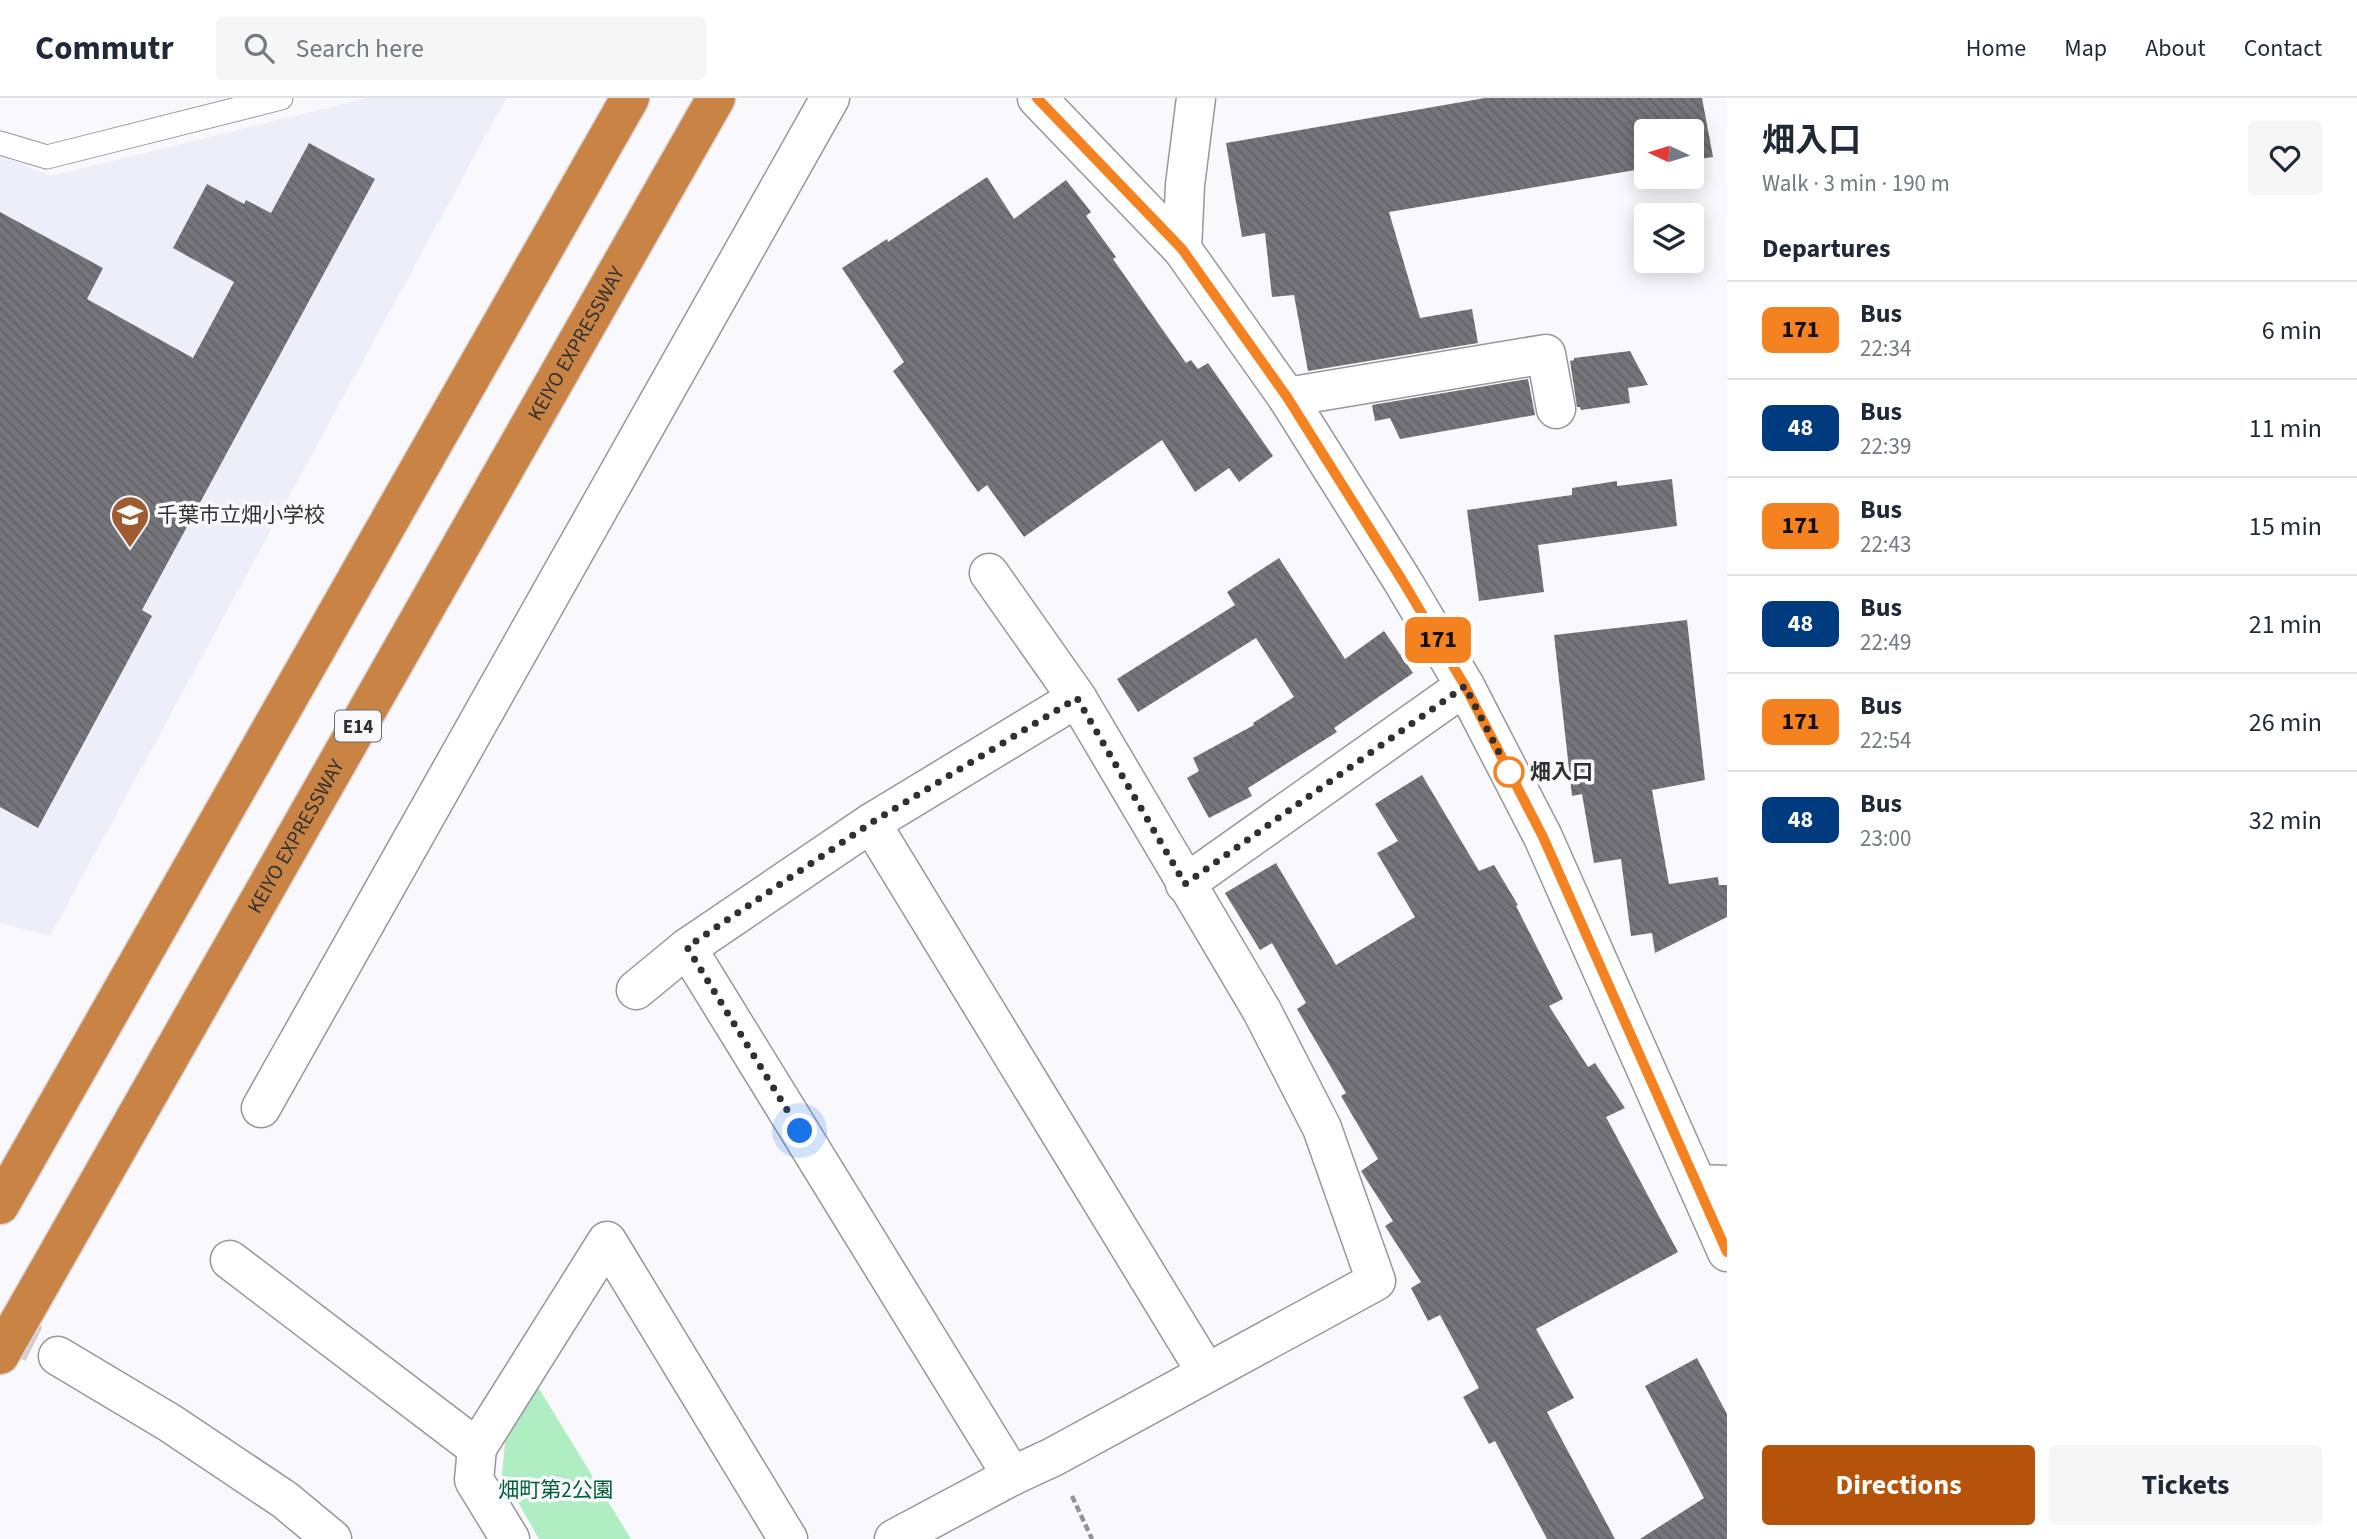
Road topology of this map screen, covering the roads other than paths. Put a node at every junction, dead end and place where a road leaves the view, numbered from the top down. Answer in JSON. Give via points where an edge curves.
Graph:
{"nodes":[{"id":1,"x":281,"y":98,"type":"edge"},
{"id":2,"x":630,"y":98,"type":"edge"},
{"id":3,"x":716,"y":98,"type":"edge"},
{"id":4,"x":830,"y":98,"type":"edge"},
{"id":5,"x":1037,"y":98,"type":"edge"},
{"id":6,"x":1195,"y":98,"type":"edge"},
{"id":7,"x":0,"y":143,"type":"edge"},
{"id":8,"x":1182,"y":249,"type":"junction"},
{"id":9,"x":1287,"y":397,"type":"junction"},
{"id":10,"x":1556,"y":410,"type":"dead end"},
{"id":11,"x":989,"y":573,"type":"dead end"},
{"id":12,"x":1465,"y":686,"type":"junction"},
{"id":13,"x":1077,"y":698,"type":"junction"},
{"id":14,"x":871,"y":823,"type":"junction"},
{"id":15,"x":1185,"y":884,"type":"junction"},
{"id":16,"x":687,"y":947,"type":"junction"},
{"id":17,"x":636,"y":990,"type":"dead end"},
{"id":18,"x":261,"y":1108,"type":"dead end"},
{"id":19,"x":1712,"y":1185,"type":"edge"},
{"id":20,"x":0,"y":1205,"type":"edge"},
{"id":21,"x":1727,"y":1252,"type":"edge"},
{"id":22,"x":230,"y":1260,"type":"dead end"},
{"id":23,"x":0,"y":1355,"type":"edge"},
{"id":24,"x":58,"y":1356,"type":"tunnel mouth"},
{"id":25,"x":1206,"y":1372,"type":"junction"},
{"id":26,"x":477,"y":1448,"type":"junction"},
{"id":27,"x":1012,"y":1476,"type":"junction"},
{"id":28,"x":332,"y":1539,"type":"edge"},
{"id":29,"x":510,"y":1539,"type":"edge"},
{"id":30,"x":788,"y":1539,"type":"edge"},
{"id":31,"x":894,"y":1539,"type":"edge"}],
"edges":[{"from":1,"to":7,"type":"lane","via":[[47,157]]},
{"from":2,"to":20,"type":"highway"},
{"from":3,"to":23,"type":"highway","name":"KEIYO EXPRESSWAY","number":"E14"},
{"from":4,"to":18,"type":"street"},
{"from":5,"to":8,"type":"street"},
{"from":6,"to":8,"type":"street"},
{"from":8,"to":9,"type":"street"},
{"from":9,"to":10,"type":"street","via":[[1546,354]]},
{"from":9,"to":12,"type":"street"},
{"from":11,"to":13,"type":"street"},
{"from":12,"to":15,"type":"street"},
{"from":12,"to":19,"type":"street"},
{"from":13,"to":14,"type":"street"},
{"from":13,"to":15,"type":"street"},
{"from":14,"to":16,"type":"street"},
{"from":14,"to":25,"type":"street"},
{"from":15,"to":25,"type":"street","via":[[1262,1012],[1322,1128],[1376,1281]]},
{"from":16,"to":17,"type":"street"},
{"from":16,"to":27,"type":"street"},
{"from":19,"to":21,"type":"street"},
{"from":22,"to":26,"type":"street"},
{"from":24,"to":28,"type":"street","via":[[170,1423],[309,1517]]},
{"from":25,"to":27,"type":"street"},
{"from":26,"to":29,"type":"street","via":[[474,1480]]},
{"from":26,"to":30,"type":"street","via":[[607,1241]]},
{"from":27,"to":31,"type":"street"}]}
